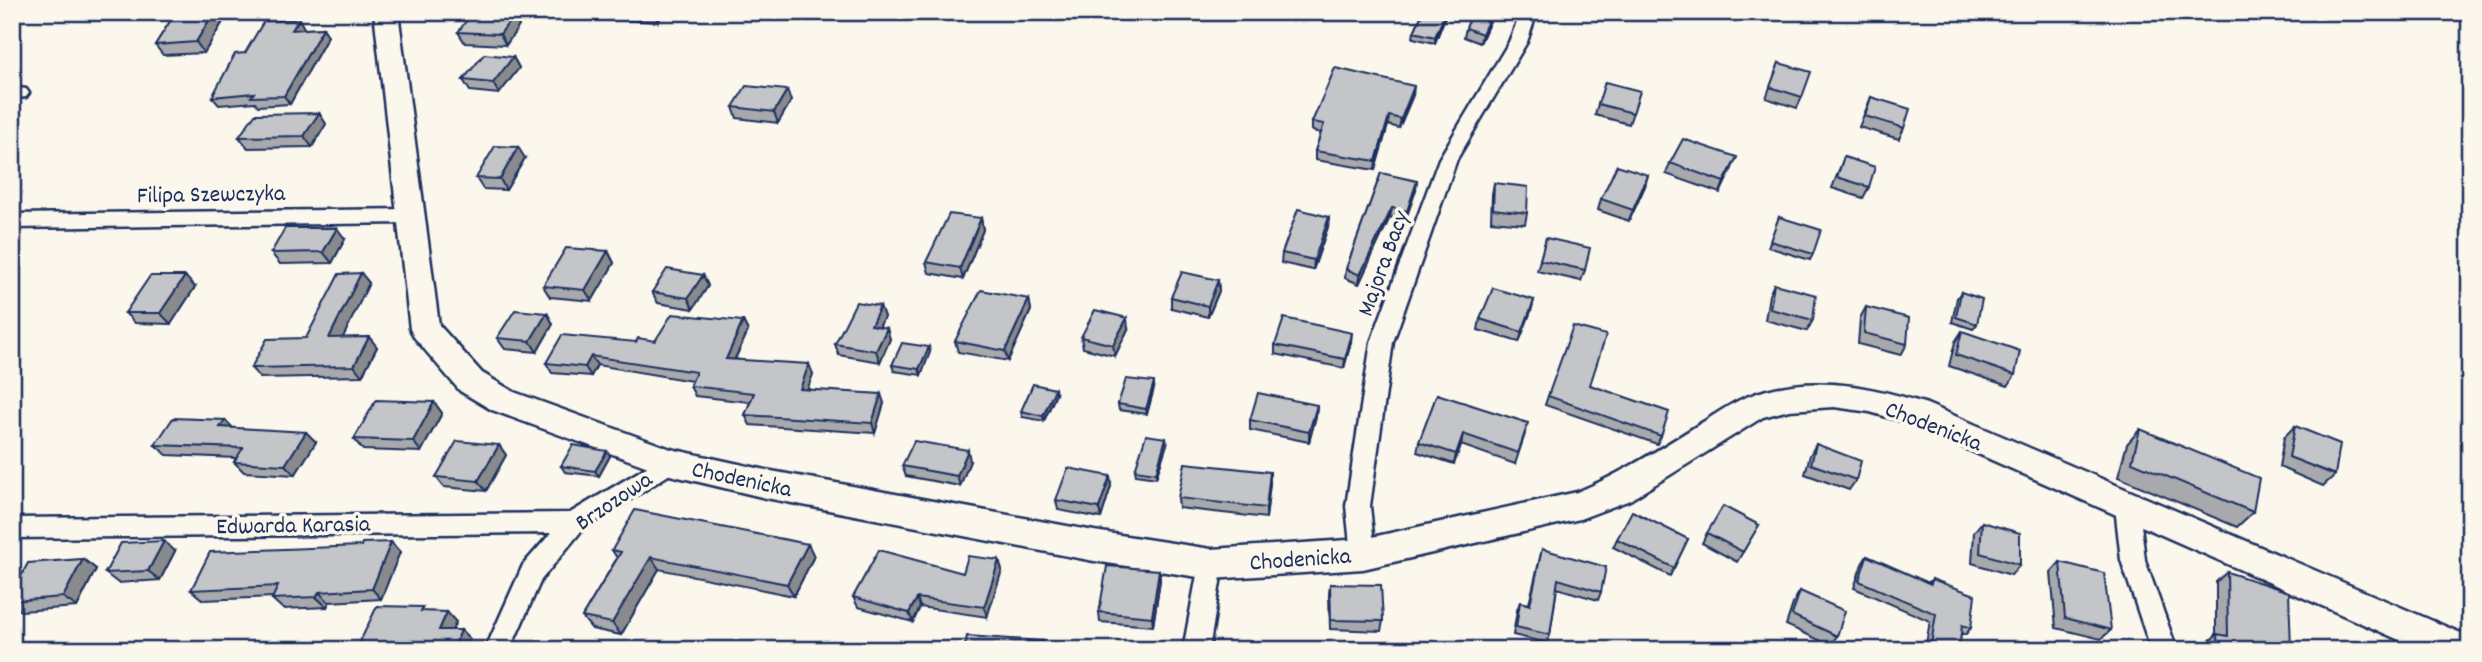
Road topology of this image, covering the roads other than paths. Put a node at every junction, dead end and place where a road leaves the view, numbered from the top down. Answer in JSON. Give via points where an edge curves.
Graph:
{"nodes":[{"id":1,"x":386,"y":12,"type":"edge"},
{"id":2,"x":1529,"y":12,"type":"edge"},
{"id":3,"x":411,"y":216,"type":"junction"},
{"id":4,"x":12,"y":221,"type":"edge"},
{"id":5,"x":670,"y":462,"type":"junction"},
{"id":6,"x":2127,"y":507,"type":"junction"},
{"id":7,"x":574,"y":523,"type":"junction"},
{"id":8,"x":12,"y":528,"type":"edge"},
{"id":9,"x":1363,"y":554,"type":"junction"},
{"id":10,"x":1211,"y":564,"type":"junction"},
{"id":11,"x":497,"y":650,"type":"edge"},
{"id":12,"x":1196,"y":650,"type":"edge"},
{"id":13,"x":2164,"y":650,"type":"edge"},
{"id":14,"x":2461,"y":650,"type":"edge"}],
"edges":[{"from":1,"to":3,"type":"street","name":"Chodenicka"},
{"from":2,"to":9,"type":"street","name":"Majora Bacy","via":[[1518,42],[1448,159],[1382,342],[1358,506]]},
{"from":3,"to":4,"type":"street","name":"Filipa Szewczyka"},
{"from":3,"to":5,"type":"street","name":"Chodenicka","via":[[425,330],[471,382],[503,401]]},
{"from":5,"to":7,"type":"street","name":"Brzozowa"},
{"from":5,"to":10,"type":"street","name":"Chodenicka"},
{"from":6,"to":9,"type":"street","name":"Chodenicka","via":[[1916,413],[1870,400],[1789,398],[1754,407],[1618,491],[1580,505]]},
{"from":6,"to":13,"type":"street","via":[[2133,560]]},
{"from":6,"to":14,"type":"street","name":"Chodenicka"},
{"from":7,"to":8,"type":"street","name":"Edwarda Karasia"},
{"from":7,"to":11,"type":"street","name":"Brzozowa","via":[[533,573]]},
{"from":9,"to":10,"type":"street","name":"Chodenicka"},
{"from":10,"to":12,"type":"street"}]}
